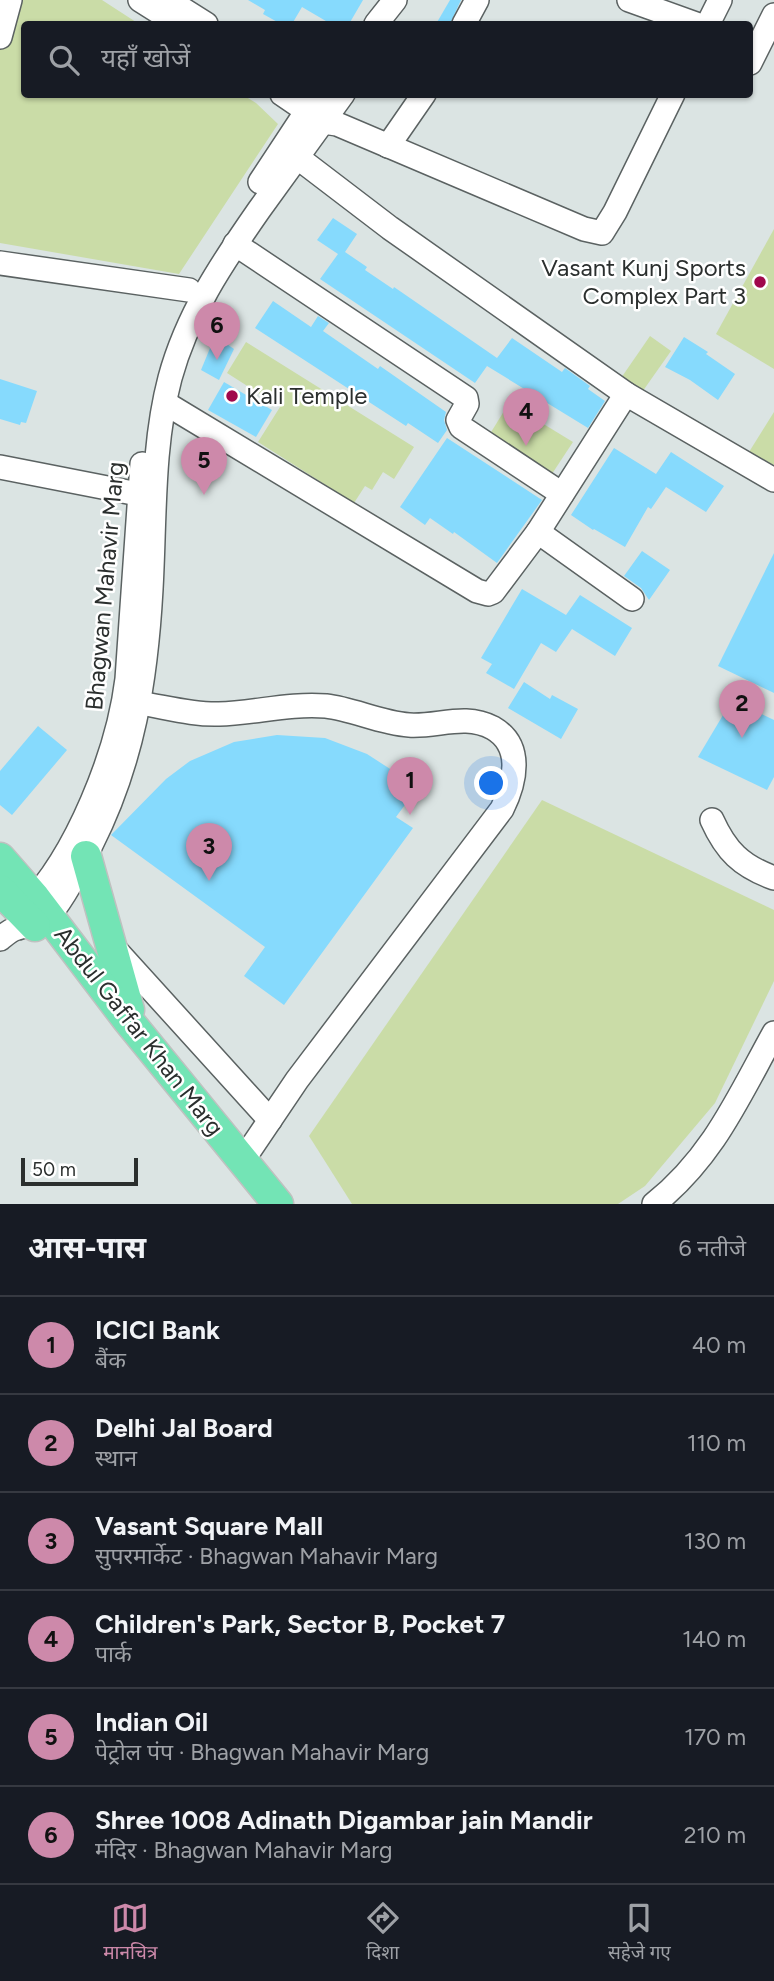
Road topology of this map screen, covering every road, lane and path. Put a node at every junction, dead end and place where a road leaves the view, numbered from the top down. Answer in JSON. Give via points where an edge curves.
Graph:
{"nodes":[{"id":1,"x":9,"y":0,"type":"edge"},
{"id":2,"x":140,"y":0,"type":"edge"},
{"id":3,"x":168,"y":0,"type":"edge"},
{"id":4,"x":395,"y":0,"type":"edge"},
{"id":5,"x":414,"y":0,"type":"edge"},
{"id":6,"x":477,"y":0,"type":"edge"},
{"id":7,"x":629,"y":0,"type":"edge"},
{"id":8,"x":720,"y":0,"type":"edge"},
{"id":9,"x":774,"y":15,"type":"edge"},
{"id":10,"x":173,"y":21,"type":"edge"},
{"id":11,"x":201,"y":21,"type":"edge"},
{"id":12,"x":378,"y":21,"type":"edge"},
{"id":13,"x":398,"y":21,"type":"edge"},
{"id":14,"x":466,"y":21,"type":"edge"},
{"id":15,"x":688,"y":21,"type":"edge"},
{"id":16,"x":710,"y":21,"type":"edge"},
{"id":17,"x":0,"y":37,"type":"edge"},
{"id":18,"x":753,"y":57,"type":"edge"},
{"id":19,"x":300,"y":98,"type":"edge"},
{"id":20,"x":421,"y":98,"type":"edge"},
{"id":21,"x":671,"y":98,"type":"edge"},
{"id":22,"x":322,"y":103,"type":"edge"},
{"id":23,"x":388,"y":146,"type":"junction"},
{"id":24,"x":297,"y":157,"type":"junction"},
{"id":25,"x":235,"y":244,"type":"junction"},
{"id":26,"x":0,"y":263,"type":"edge"},
{"id":27,"x":189,"y":290,"type":"junction"},
{"id":28,"x":626,"y":394,"type":"junction"},
{"id":29,"x":165,"y":403,"type":"junction"},
{"id":30,"x":0,"y":467,"type":"edge"},
{"id":31,"x":774,"y":480,"type":"edge"},
{"id":32,"x":146,"y":494,"type":"junction"},
{"id":33,"x":562,"y":494,"type":"junction"},
{"id":34,"x":538,"y":532,"type":"junction"},
{"id":35,"x":632,"y":599,"type":"dead end"},
{"id":36,"x":139,"y":703,"type":"junction"},
{"id":37,"x":712,"y":820,"type":"dead end"},
{"id":38,"x":86,"y":856,"type":"junction"},
{"id":39,"x":0,"y":858,"type":"edge"},
{"id":40,"x":774,"y":878,"type":"edge"},
{"id":41,"x":0,"y":890,"type":"edge"},
{"id":42,"x":26,"y":920,"type":"edge"},
{"id":43,"x":108,"y":942,"type":"junction"},
{"id":44,"x":133,"y":1026,"type":"junction"},
{"id":45,"x":772,"y":1044,"type":"edge"},
{"id":46,"x":270,"y":1120,"type":"junction"},
{"id":47,"x":243,"y":1160,"type":"junction"},
{"id":48,"x":254,"y":1204,"type":"edge"},
{"id":49,"x":278,"y":1204,"type":"edge"},
{"id":50,"x":654,"y":1204,"type":"edge"}],
"edges":[{"from":1,"to":17,"type":"street"},
{"from":2,"to":10,"type":"street"},
{"from":3,"to":11,"type":"street"},
{"from":4,"to":12,"type":"street"},
{"from":5,"to":13,"type":"street"},
{"from":6,"to":14,"type":"street"},
{"from":7,"to":15,"type":"street"},
{"from":8,"to":16,"type":"street"},
{"from":9,"to":18,"type":"street"},
{"from":19,"to":22,"type":"street"},
{"from":20,"to":23,"type":"street"},
{"from":21,"to":23,"type":"street","via":[[602,233]]},
{"from":22,"to":23,"type":"street","via":[[332,122]]},
{"from":22,"to":24,"type":"street","name":"Bhagwan Mahavir Marg"},
{"from":22,"to":27,"type":"street","name":"Bhagwan Mahavir Marg"},
{"from":24,"to":25,"type":"street","name":"Bhagwan Mahavir Marg"},
{"from":24,"to":28,"type":"street"},
{"from":25,"to":29,"type":"street","name":"Bhagwan Mahavir Marg","via":[[187,328]]},
{"from":25,"to":33,"type":"street","via":[[466,398],[458,420],[461,427]]},
{"from":26,"to":27,"type":"street"},
{"from":27,"to":32,"type":"street","name":"Bhagwan Mahavir Marg","via":[[155,376]]},
{"from":28,"to":31,"type":"street"},
{"from":28,"to":33,"type":"street"},
{"from":29,"to":32,"type":"street","name":"Bhagwan Mahavir Marg"},
{"from":29,"to":34,"type":"street","via":[[482,593],[493,592]]},
{"from":30,"to":32,"type":"street"},
{"from":32,"to":36,"type":"street","name":"Bhagwan Mahavir Marg","via":[[149,623]]},
{"from":32,"to":42,"type":"street","name":"Bhagwan Mahavir Marg","via":[[127,679],[114,742],[75,837]]},
{"from":33,"to":34,"type":"street"},
{"from":34,"to":35,"type":"street"},
{"from":36,"to":38,"type":"street","name":"Bhagwan Mahavir Marg","via":[[116,792]]},
{"from":36,"to":46,"type":"street","via":[[218,714],[326,706],[410,725],[471,720],[501,734],[510,747],[514,776],[502,809]]},
{"from":37,"to":40,"type":"street","via":[[734,857]]},
{"from":38,"to":42,"type":"street","name":"Bhagwan Mahavir Marg"},
{"from":38,"to":43,"type":"main road"},
{"from":39,"to":42,"type":"main road","name":"Abdul Gaffar Khan Marg"},
{"from":41,"to":42,"type":"main road","name":"Abdul Gaffar Khan Marg"},
{"from":42,"to":44,"type":"main road","name":"Abdul Gaffar Khan Marg"},
{"from":42,"to":48,"type":"main road","name":"Abdul Gaffar Khan Marg","via":[[62,958]]},
{"from":43,"to":44,"type":"main road"},
{"from":43,"to":46,"type":"street"},
{"from":44,"to":47,"type":"main road","name":"Abdul Gaffar Khan Marg"},
{"from":45,"to":50,"type":"street","via":[[716,1139],[678,1185]]},
{"from":46,"to":47,"type":"street"},
{"from":47,"to":49,"type":"main road","name":"Abdul Gaffar Khan Marg"}]}
